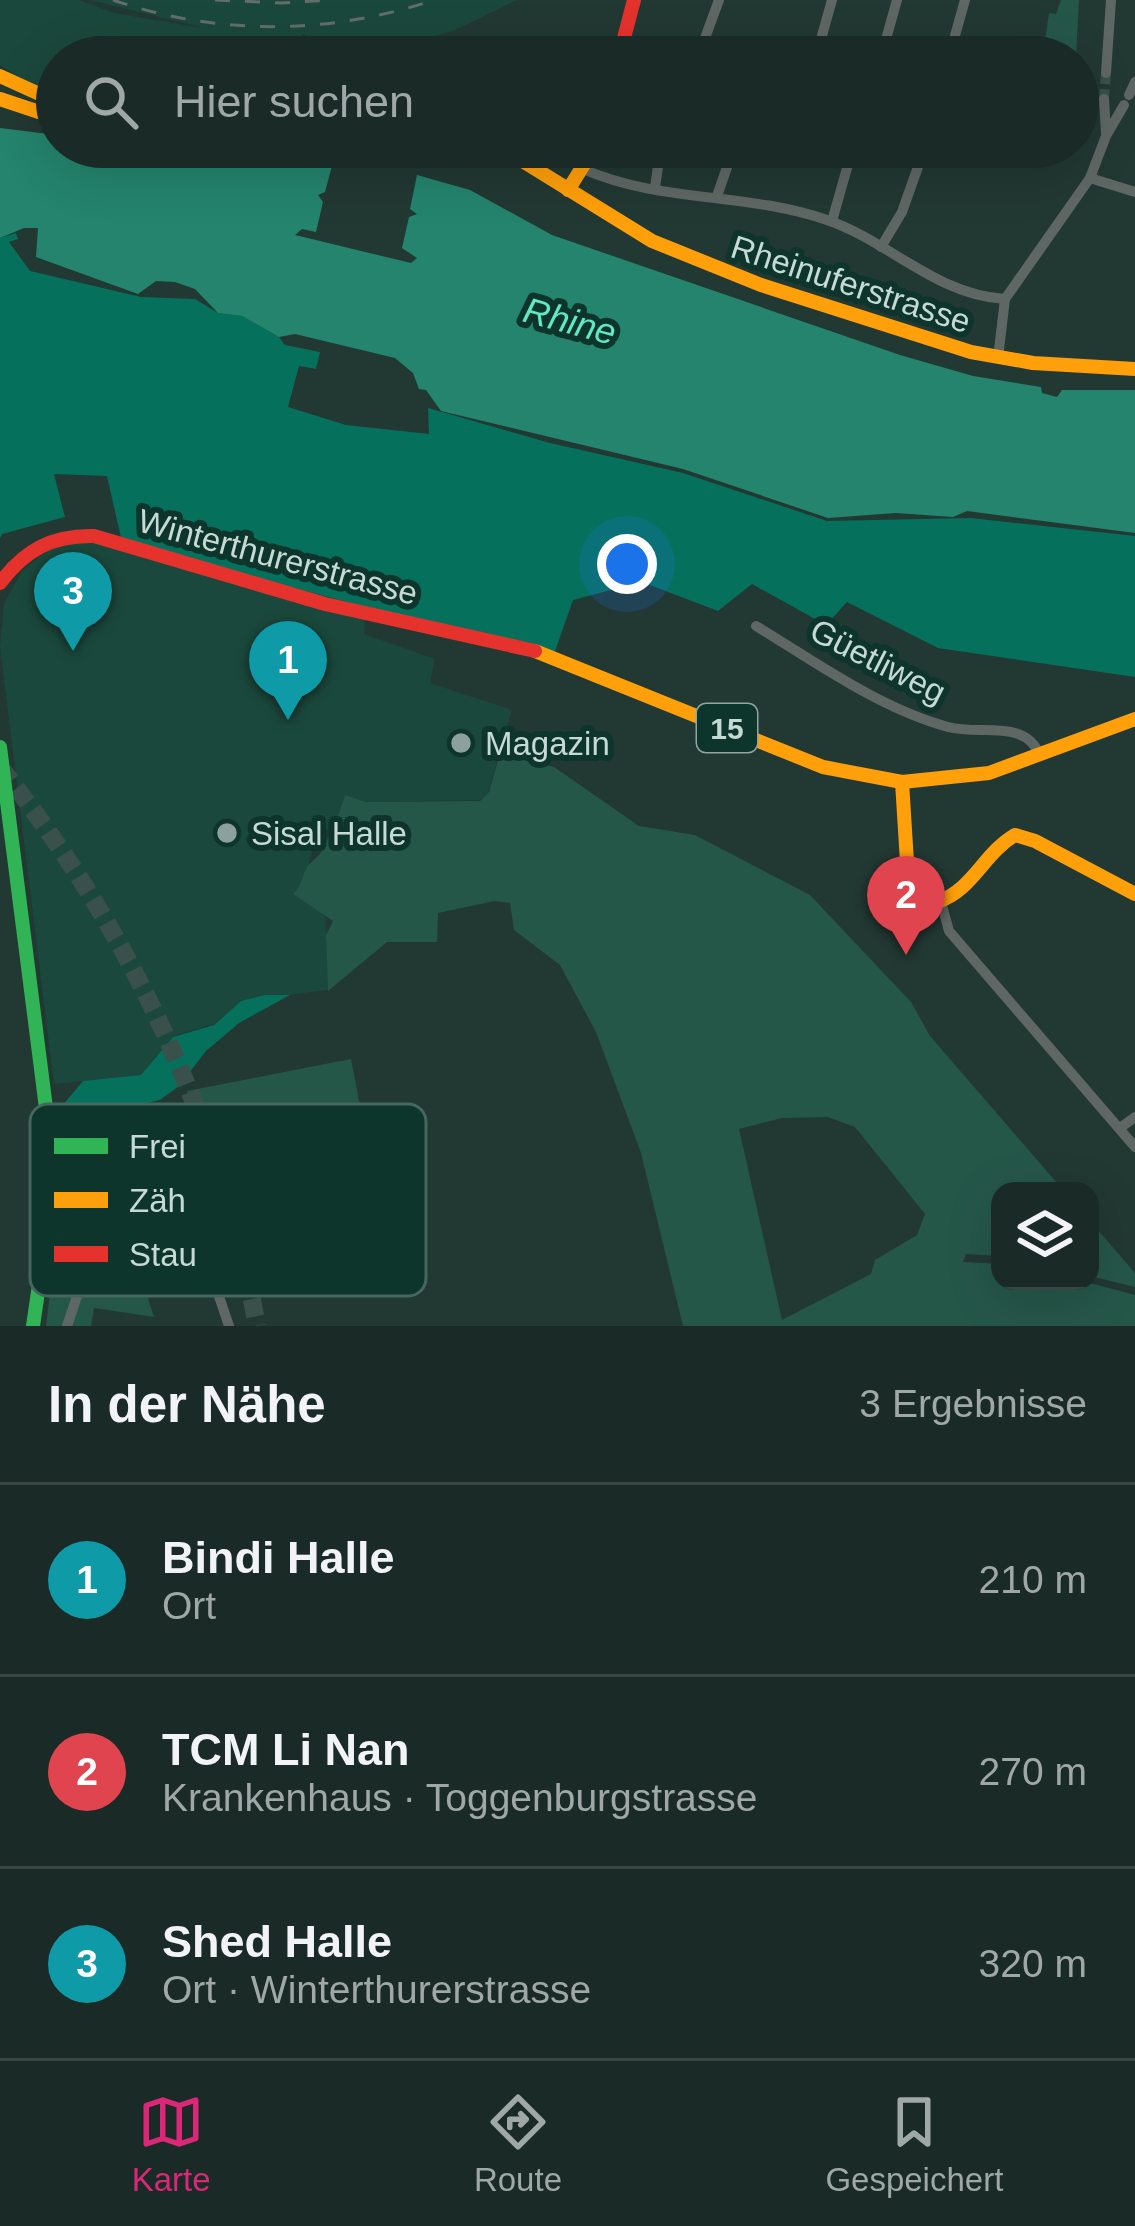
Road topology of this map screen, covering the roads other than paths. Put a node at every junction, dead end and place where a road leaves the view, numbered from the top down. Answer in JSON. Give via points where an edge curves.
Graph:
{"nodes":[{"id":1,"x":634,"y":0,"type":"edge"},
{"id":2,"x":719,"y":0,"type":"edge"},
{"id":3,"x":832,"y":0,"type":"edge"},
{"id":4,"x":965,"y":0,"type":"edge"},
{"id":5,"x":1111,"y":0,"type":"edge"},
{"id":6,"x":625,"y":36,"type":"edge"},
{"id":7,"x":706,"y":36,"type":"edge"},
{"id":8,"x":822,"y":36,"type":"edge"},
{"id":9,"x":955,"y":36,"type":"edge"},
{"id":10,"x":1106,"y":73,"type":"tunnel mouth"},
{"id":11,"x":0,"y":76,"type":"edge"},
{"id":12,"x":36,"y":92,"type":"edge"},
{"id":13,"x":1129,"y":94,"type":"edge"},
{"id":14,"x":0,"y":99,"type":"edge"},
{"id":15,"x":1104,"y":99,"type":"tunnel mouth"},
{"id":16,"x":36,"y":111,"type":"edge"},
{"id":17,"x":1106,"y":136,"type":"junction"},
{"id":18,"x":1099,"y":154,"type":"edge"},
{"id":19,"x":533,"y":168,"type":"edge"},
{"id":20,"x":658,"y":168,"type":"edge"},
{"id":21,"x":727,"y":168,"type":"edge"},
{"id":22,"x":847,"y":168,"type":"edge"},
{"id":23,"x":918,"y":168,"type":"edge"},
{"id":24,"x":1094,"y":168,"type":"edge"},
{"id":25,"x":583,"y":170,"type":"joint"},
{"id":26,"x":1090,"y":178,"type":"junction"},
{"id":27,"x":655,"y":188,"type":"junction"},
{"id":28,"x":568,"y":190,"type":"junction"},
{"id":29,"x":1135,"y":192,"type":"edge"},
{"id":30,"x":717,"y":196,"type":"junction"},
{"id":31,"x":832,"y":221,"type":"junction"},
{"id":32,"x":881,"y":247,"type":"junction"},
{"id":33,"x":1004,"y":298,"type":"junction"},
{"id":34,"x":998,"y":358,"type":"junction"},
{"id":35,"x":1135,"y":369,"type":"edge"},
{"id":36,"x":0,"y":583,"type":"edge"},
{"id":37,"x":756,"y":626,"type":"dead end"},
{"id":38,"x":1135,"y":719,"type":"edge"},
{"id":39,"x":0,"y":747,"type":"edge"},
{"id":40,"x":1040,"y":756,"type":"junction"},
{"id":41,"x":902,"y":782,"type":"junction"},
{"id":42,"x":6,"y":841,"type":"edge"},
{"id":43,"x":1135,"y":894,"type":"edge"},
{"id":44,"x":941,"y":902,"type":"junction"},
{"id":45,"x":45,"y":1104,"type":"edge"},
{"id":46,"x":1135,"y":1117,"type":"edge"},
{"id":47,"x":1120,"y":1128,"type":"junction"},
{"id":48,"x":1135,"y":1147,"type":"edge"},
{"id":49,"x":37,"y":1296,"type":"edge"},
{"id":50,"x":77,"y":1296,"type":"edge"},
{"id":51,"x":220,"y":1296,"type":"edge"},
{"id":52,"x":33,"y":1326,"type":"edge"},
{"id":53,"x":67,"y":1326,"type":"edge"},
{"id":54,"x":230,"y":1326,"type":"edge"}],
"edges":[{"from":1,"to":6,"type":"main road"},
{"from":2,"to":7,"type":"street"},
{"from":3,"to":8,"type":"street"},
{"from":4,"to":9,"type":"street"},
{"from":5,"to":10,"type":"street"},
{"from":11,"to":12,"type":"main road"},
{"from":13,"to":17,"type":"street"},
{"from":14,"to":16,"type":"main road"},
{"from":15,"to":17,"type":"street"},
{"from":17,"to":18,"type":"street"},
{"from":19,"to":28,"type":"main road","name":"Rheinuferstrasse"},
{"from":20,"to":27,"type":"street"},
{"from":21,"to":30,"type":"street"},
{"from":22,"to":31,"type":"street"},
{"from":23,"to":32,"type":"street"},
{"from":24,"to":26,"type":"street"},
{"from":25,"to":27,"type":"street"},
{"from":25,"to":28,"type":"main road"},
{"from":26,"to":29,"type":"street"},
{"from":26,"to":33,"type":"street"},
{"from":27,"to":30,"type":"street"},
{"from":28,"to":34,"type":"main road","name":"Rheinuferstrasse","via":[[699,262]]},
{"from":30,"to":31,"type":"street"},
{"from":31,"to":32,"type":"street"},
{"from":32,"to":33,"type":"street","via":[[952,287]]},
{"from":33,"to":34,"type":"street"},
{"from":34,"to":35,"type":"main road","name":"Rheinuferstrasse"},
{"from":36,"to":41,"type":"main road","name":"Winterthurerstrasse","number":"15","via":[[41,542],[95,536],[325,604],[494,640],[823,767]]},
{"from":37,"to":40,"type":"street","name":"Güetliweg","via":[[879,700],[951,728],[1019,732]]},
{"from":38,"to":40,"type":"main road","number":"15"},
{"from":39,"to":42,"type":"main road"},
{"from":40,"to":41,"type":"main road","number":"15","via":[[989,773]]},
{"from":41,"to":44,"type":"main road","via":[[904,857],[924,896]]},
{"from":42,"to":45,"type":"main road"},
{"from":43,"to":44,"type":"main road","via":[[1016,836]]},
{"from":44,"to":47,"type":"street","via":[[949,931]]},
{"from":46,"to":47,"type":"street"},
{"from":47,"to":48,"type":"street"},
{"from":49,"to":52,"type":"main road"},
{"from":50,"to":53,"type":"street"},
{"from":51,"to":54,"type":"street"}]}
